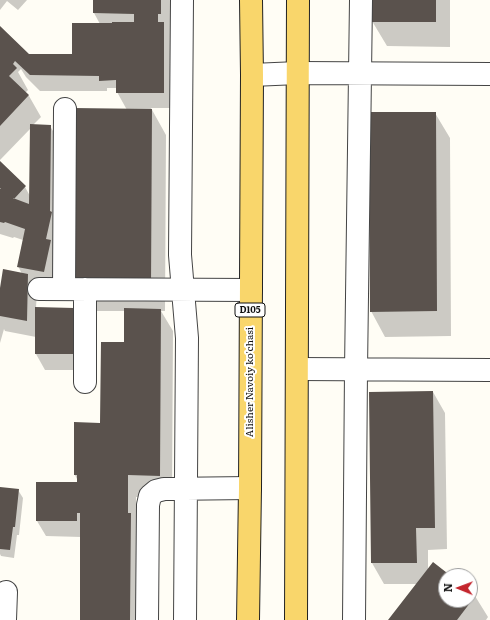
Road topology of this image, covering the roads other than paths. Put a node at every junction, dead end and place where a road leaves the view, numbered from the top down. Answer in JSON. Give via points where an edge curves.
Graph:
{"nodes":[{"id":1,"x":182,"y":0,"type":"edge"},
{"id":2,"x":251,"y":0,"type":"edge"},
{"id":3,"x":298,"y":0,"type":"edge"},
{"id":4,"x":361,"y":0,"type":"edge"},
{"id":5,"x":298,"y":73,"type":"junction"},
{"id":6,"x":361,"y":73,"type":"junction"},
{"id":7,"x":490,"y":74,"type":"edge"},
{"id":8,"x":252,"y":76,"type":"junction"},
{"id":9,"x":65,"y":109,"type":"dead end"},
{"id":10,"x":39,"y":289,"type":"dead end"},
{"id":11,"x":64,"y":289,"type":"junction"},
{"id":12,"x":85,"y":289,"type":"junction"},
{"id":13,"x":182,"y":290,"type":"junction"},
{"id":14,"x":250,"y":290,"type":"junction"},
{"id":15,"x":297,"y":369,"type":"junction"},
{"id":16,"x":356,"y":370,"type":"junction"},
{"id":17,"x":490,"y":370,"type":"edge"},
{"id":18,"x":85,"y":382,"type":"dead end"},
{"id":19,"x":250,"y":488,"type":"junction"},
{"id":20,"x":185,"y":489,"type":"junction"},
{"id":21,"x":6,"y":592,"type":"dead end"},
{"id":22,"x":5,"y":620,"type":"edge"},
{"id":23,"x":147,"y":620,"type":"edge"},
{"id":24,"x":185,"y":620,"type":"edge"},
{"id":25,"x":248,"y":620,"type":"edge"},
{"id":26,"x":296,"y":620,"type":"edge"},
{"id":27,"x":354,"y":620,"type":"edge"}],
"edges":[{"from":1,"to":13,"type":"street"},
{"from":2,"to":8,"type":"main road","name":"Alisher Navoiy ko'chasi","number":"D105"},
{"from":3,"to":5,"type":"main road"},
{"from":4,"to":6,"type":"street"},
{"from":5,"to":6,"type":"street"},
{"from":5,"to":8,"type":"street"},
{"from":5,"to":15,"type":"main road"},
{"from":6,"to":7,"type":"street"},
{"from":6,"to":16,"type":"street"},
{"from":8,"to":14,"type":"main road","name":"Alisher Navoiy ko'chasi","number":"D105"},
{"from":9,"to":11,"type":"street"},
{"from":10,"to":11,"type":"street"},
{"from":11,"to":12,"type":"street"},
{"from":12,"to":13,"type":"street"},
{"from":12,"to":18,"type":"street"},
{"from":13,"to":14,"type":"street"},
{"from":13,"to":20,"type":"street","via":[[186,338]]},
{"from":14,"to":19,"type":"main road","name":"Alisher Navoiy ko'chasi","number":"D105"},
{"from":15,"to":16,"type":"street"},
{"from":15,"to":26,"type":"main road"},
{"from":16,"to":17,"type":"street"},
{"from":16,"to":27,"type":"street"},
{"from":19,"to":20,"type":"street"},
{"from":19,"to":25,"type":"main road","name":"Alisher Navoiy ko'chasi","number":"D105"},
{"from":20,"to":23,"type":"street","via":[[164,489],[150,496]]},
{"from":20,"to":24,"type":"street"},
{"from":21,"to":22,"type":"street"}]}
